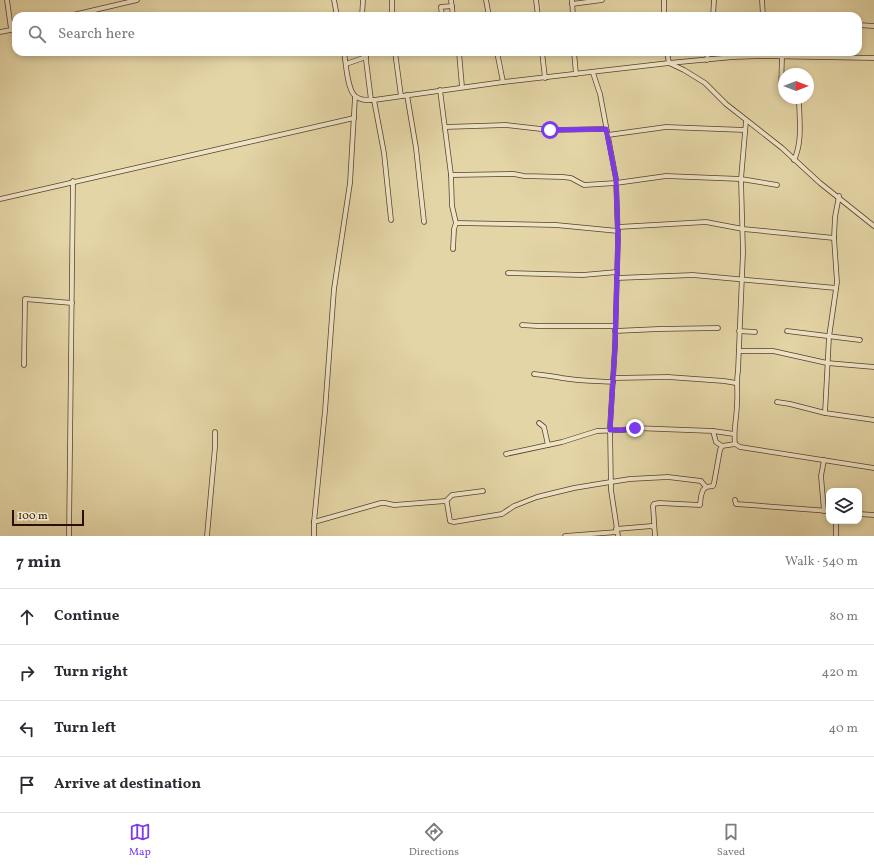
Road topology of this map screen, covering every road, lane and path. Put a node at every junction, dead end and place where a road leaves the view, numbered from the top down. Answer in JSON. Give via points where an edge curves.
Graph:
{"nodes":[{"id":1,"x":7,"y":0,"type":"edge"},
{"id":2,"x":137,"y":0,"type":"edge"},
{"id":3,"x":334,"y":0,"type":"edge"},
{"id":4,"x":363,"y":0,"type":"edge"},
{"id":5,"x":392,"y":0,"type":"edge"},
{"id":6,"x":451,"y":0,"type":"edge"},
{"id":7,"x":486,"y":0,"type":"edge"},
{"id":8,"x":536,"y":0,"type":"edge"},
{"id":9,"x":602,"y":0,"type":"edge"},
{"id":10,"x":664,"y":0,"type":"edge"},
{"id":11,"x":714,"y":0,"type":"edge"},
{"id":12,"x":762,"y":0,"type":"edge"},
{"id":13,"x":572,"y":2,"type":"edge"},
{"id":14,"x":452,"y":6,"type":"junction"},
{"id":15,"x":86,"y":12,"type":"edge"},
{"id":16,"x":336,"y":12,"type":"edge"},
{"id":17,"x":362,"y":12,"type":"edge"},
{"id":18,"x":392,"y":12,"type":"edge"},
{"id":19,"x":442,"y":12,"type":"edge"},
{"id":20,"x":453,"y":12,"type":"edge"},
{"id":21,"x":488,"y":12,"type":"edge"},
{"id":22,"x":538,"y":12,"type":"edge"},
{"id":23,"x":573,"y":12,"type":"edge"},
{"id":24,"x":663,"y":12,"type":"edge"},
{"id":25,"x":712,"y":12,"type":"edge"},
{"id":26,"x":763,"y":12,"type":"edge"},
{"id":27,"x":12,"y":21,"type":"edge"},
{"id":28,"x":862,"y":25,"type":"edge"},
{"id":29,"x":874,"y":26,"type":"edge"},
{"id":30,"x":12,"y":29,"type":"edge"},
{"id":31,"x":0,"y":32,"type":"edge"},
{"id":32,"x":345,"y":56,"type":"edge"},
{"id":33,"x":396,"y":56,"type":"edge"},
{"id":34,"x":459,"y":56,"type":"edge"},
{"id":35,"x":497,"y":56,"type":"edge"},
{"id":36,"x":542,"y":56,"type":"edge"},
{"id":37,"x":574,"y":56,"type":"edge"},
{"id":38,"x":668,"y":56,"type":"edge"},
{"id":39,"x":708,"y":56,"type":"edge"},
{"id":40,"x":744,"y":56,"type":"edge"},
{"id":41,"x":775,"y":56,"type":"edge"},
{"id":42,"x":366,"y":57,"type":"joint"},
{"id":43,"x":782,"y":57,"type":"junction"},
{"id":44,"x":874,"y":58,"type":"edge"},
{"id":45,"x":707,"y":60,"type":"junction"},
{"id":46,"x":669,"y":63,"type":"junction"},
{"id":47,"x":346,"y":64,"type":"junction"},
{"id":48,"x":782,"y":68,"type":"edge"},
{"id":49,"x":594,"y":72,"type":"junction"},
{"id":50,"x":576,"y":74,"type":"junction"},
{"id":51,"x":545,"y":78,"type":"junction"},
{"id":52,"x":503,"y":82,"type":"junction"},
{"id":53,"x":462,"y":87,"type":"junction"},
{"id":54,"x":440,"y":90,"type":"junction"},
{"id":55,"x":407,"y":95,"type":"junction"},
{"id":56,"x":356,"y":96,"type":"junction"},
{"id":57,"x":401,"y":96,"type":"junction"},
{"id":58,"x":372,"y":100,"type":"junction"},
{"id":59,"x":799,"y":104,"type":"edge"},
{"id":60,"x":354,"y":118,"type":"junction"},
{"id":61,"x":746,"y":121,"type":"junction"},
{"id":62,"x":445,"y":127,"type":"junction"},
{"id":63,"x":606,"y":129,"type":"junction"},
{"id":64,"x":745,"y":130,"type":"junction"},
{"id":65,"x":608,"y":135,"type":"junction"},
{"id":66,"x":794,"y":160,"type":"junction"},
{"id":67,"x":451,"y":175,"type":"junction"},
{"id":68,"x":741,"y":179,"type":"junction"},
{"id":69,"x":73,"y":181,"type":"junction"},
{"id":70,"x":616,"y":183,"type":"junction"},
{"id":71,"x":777,"y":185,"type":"dead end"},
{"id":72,"x":839,"y":196,"type":"junction"},
{"id":73,"x":0,"y":199,"type":"edge"},
{"id":74,"x":391,"y":220,"type":"dead end"},
{"id":75,"x":424,"y":222,"type":"dead end"},
{"id":76,"x":456,"y":224,"type":"junction"},
{"id":77,"x":874,"y":226,"type":"edge"},
{"id":78,"x":618,"y":229,"type":"junction"},
{"id":79,"x":744,"y":229,"type":"junction"},
{"id":80,"x":834,"y":238,"type":"junction"},
{"id":81,"x":453,"y":249,"type":"dead end"},
{"id":82,"x":617,"y":272,"type":"junction"},
{"id":83,"x":508,"y":273,"type":"dead end"},
{"id":84,"x":617,"y":278,"type":"junction"},
{"id":85,"x":742,"y":279,"type":"junction"},
{"id":86,"x":836,"y":288,"type":"junction"},
{"id":87,"x":72,"y":303,"type":"junction"},
{"id":88,"x":522,"y":325,"type":"dead end"},
{"id":89,"x":718,"y":328,"type":"dead end"},
{"id":90,"x":615,"y":329,"type":"junction"},
{"id":91,"x":739,"y":331,"type":"junction"},
{"id":92,"x":787,"y":331,"type":"dead end"},
{"id":93,"x":755,"y":332,"type":"dead end"},
{"id":94,"x":829,"y":337,"type":"junction"},
{"id":95,"x":860,"y":340,"type":"dead end"},
{"id":96,"x":739,"y":351,"type":"junction"},
{"id":97,"x":827,"y":363,"type":"junction"},
{"id":98,"x":24,"y":365,"type":"dead end"},
{"id":99,"x":874,"y":367,"type":"edge"},
{"id":100,"x":534,"y":374,"type":"dead end"},
{"id":101,"x":613,"y":380,"type":"junction"},
{"id":102,"x":736,"y":384,"type":"junction"},
{"id":103,"x":776,"y":402,"type":"dead end"},
{"id":104,"x":825,"y":413,"type":"junction"},
{"id":105,"x":874,"y":420,"type":"edge"},
{"id":106,"x":539,"y":423,"type":"dead end"},
{"id":107,"x":610,"y":430,"type":"junction"},
{"id":108,"x":215,"y":432,"type":"dead end"},
{"id":109,"x":713,"y":432,"type":"junction"},
{"id":110,"x":734,"y":434,"type":"junction"},
{"id":111,"x":735,"y":444,"type":"junction"},
{"id":112,"x":548,"y":445,"type":"junction"},
{"id":113,"x":722,"y":446,"type":"junction"},
{"id":114,"x":506,"y":454,"type":"dead end"},
{"id":115,"x":824,"y":460,"type":"junction"},
{"id":116,"x":874,"y":468,"type":"edge"},
{"id":117,"x":611,"y":482,"type":"junction"},
{"id":118,"x":706,"y":487,"type":"junction"},
{"id":119,"x":483,"y":491,"type":"dead end"},
{"id":120,"x":735,"y":500,"type":"dead end"},
{"id":121,"x":446,"y":501,"type":"junction"},
{"id":122,"x":824,"y":511,"type":"joint"},
{"id":123,"x":862,"y":514,"type":"edge"},
{"id":124,"x":874,"y":515,"type":"edge"},
{"id":125,"x":314,"y":522,"type":"junction"},
{"id":126,"x":836,"y":524,"type":"edge"},
{"id":127,"x":654,"y":527,"type":"junction"},
{"id":128,"x":617,"y":532,"type":"edge"},
{"id":129,"x":68,"y":536,"type":"edge"},
{"id":130,"x":207,"y":536,"type":"edge"},
{"id":131,"x":314,"y":536,"type":"edge"},
{"id":132,"x":565,"y":536,"type":"edge"},
{"id":133,"x":655,"y":536,"type":"edge"},
{"id":134,"x":836,"y":536,"type":"edge"}],
"edges":[{"from":1,"to":27,"type":"street"},
{"from":2,"to":15,"type":"street"},
{"from":3,"to":16,"type":"street"},
{"from":4,"to":17,"type":"street"},
{"from":5,"to":18,"type":"street"},
{"from":6,"to":14,"type":"street"},
{"from":7,"to":21,"type":"street"},
{"from":8,"to":22,"type":"street"},
{"from":9,"to":13,"type":"street"},
{"from":10,"to":24,"type":"street"},
{"from":11,"to":25,"type":"street"},
{"from":12,"to":26,"type":"street"},
{"from":13,"to":23,"type":"street"},
{"from":14,"to":19,"type":"street","via":[[441,7]]},
{"from":14,"to":20,"type":"street"},
{"from":28,"to":29,"type":"street"},
{"from":30,"to":31,"type":"street"},
{"from":32,"to":47,"type":"street"},
{"from":33,"to":57,"type":"street"},
{"from":34,"to":53,"type":"street"},
{"from":35,"to":52,"type":"street"},
{"from":36,"to":51,"type":"street"},
{"from":37,"to":50,"type":"street"},
{"from":38,"to":46,"type":"street"},
{"from":39,"to":45,"type":"street"},
{"from":40,"to":45,"type":"street"},
{"from":41,"to":43,"type":"street"},
{"from":42,"to":47,"type":"street"},
{"from":42,"to":58,"type":"street"},
{"from":43,"to":44,"type":"street"},
{"from":43,"to":48,"type":"street"},
{"from":45,"to":46,"type":"street"},
{"from":46,"to":49,"type":"street"},
{"from":46,"to":61,"type":"street","via":[[705,83]]},
{"from":47,"to":56,"type":"street","via":[[351,90]]},
{"from":49,"to":50,"type":"street"},
{"from":49,"to":63,"type":"street"},
{"from":50,"to":51,"type":"street"},
{"from":51,"to":52,"type":"street"},
{"from":52,"to":53,"type":"street"},
{"from":53,"to":54,"type":"street"},
{"from":54,"to":55,"type":"street"},
{"from":54,"to":62,"type":"street"},
{"from":55,"to":57,"type":"street"},
{"from":55,"to":75,"type":"street"},
{"from":56,"to":58,"type":"street","via":[[363,100]]},
{"from":56,"to":60,"type":"street"},
{"from":57,"to":58,"type":"street"},
{"from":58,"to":74,"type":"street","via":[[384,154]]},
{"from":59,"to":66,"type":"street","via":[[799,138]]},
{"from":60,"to":69,"type":"street"},
{"from":60,"to":125,"type":"street","via":[[350,183],[334,289],[326,412]]},
{"from":61,"to":64,"type":"street"},
{"from":61,"to":66,"type":"street"},
{"from":62,"to":63,"type":"street"},
{"from":62,"to":67,"type":"street"},
{"from":63,"to":65,"type":"street"},
{"from":64,"to":65,"type":"street","via":[[666,127]]},
{"from":64,"to":68,"type":"street"},
{"from":65,"to":70,"type":"street"},
{"from":66,"to":72,"type":"street"},
{"from":67,"to":70,"type":"street","via":[[514,174],[571,178],[584,185]]},
{"from":67,"to":76,"type":"street","via":[[452,206]]},
{"from":68,"to":70,"type":"street","via":[[666,176]]},
{"from":68,"to":71,"type":"street"},
{"from":68,"to":79,"type":"street"},
{"from":69,"to":73,"type":"street"},
{"from":69,"to":87,"type":"street"},
{"from":70,"to":78,"type":"street"},
{"from":72,"to":77,"type":"street"},
{"from":72,"to":80,"type":"street"},
{"from":76,"to":78,"type":"street","via":[[556,225]]},
{"from":76,"to":81,"type":"street"},
{"from":78,"to":79,"type":"street","via":[[706,222]]},
{"from":78,"to":82,"type":"street"},
{"from":79,"to":80,"type":"street"},
{"from":79,"to":85,"type":"street"},
{"from":80,"to":86,"type":"street"},
{"from":82,"to":83,"type":"street","via":[[584,275]]},
{"from":82,"to":84,"type":"street"},
{"from":84,"to":85,"type":"street","via":[[692,275]]},
{"from":84,"to":90,"type":"street"},
{"from":85,"to":86,"type":"street"},
{"from":85,"to":91,"type":"street"},
{"from":86,"to":94,"type":"street"},
{"from":87,"to":98,"type":"street","via":[[24,299]]},
{"from":87,"to":129,"type":"street"},
{"from":88,"to":90,"type":"street"},
{"from":89,"to":90,"type":"street"},
{"from":90,"to":101,"type":"street"},
{"from":91,"to":93,"type":"street"},
{"from":91,"to":96,"type":"street"},
{"from":92,"to":94,"type":"street"},
{"from":94,"to":95,"type":"street"},
{"from":94,"to":97,"type":"street"},
{"from":96,"to":97,"type":"street","via":[[773,350]]},
{"from":96,"to":102,"type":"street"},
{"from":97,"to":99,"type":"street"},
{"from":97,"to":104,"type":"street"},
{"from":100,"to":101,"type":"street","via":[[585,381]]},
{"from":101,"to":102,"type":"street","via":[[668,377]]},
{"from":101,"to":107,"type":"street"},
{"from":102,"to":110,"type":"street"},
{"from":103,"to":104,"type":"street"},
{"from":104,"to":105,"type":"street"},
{"from":106,"to":112,"type":"street","via":[[544,427]]},
{"from":107,"to":109,"type":"street","via":[[654,428]]},
{"from":107,"to":112,"type":"street","via":[[597,431]]},
{"from":107,"to":117,"type":"street"},
{"from":108,"to":130,"type":"street"},
{"from":109,"to":110,"type":"street"},
{"from":109,"to":113,"type":"street","via":[[716,442]]},
{"from":110,"to":111,"type":"street"},
{"from":111,"to":113,"type":"street"},
{"from":111,"to":115,"type":"street","via":[[740,447]]},
{"from":112,"to":114,"type":"street"},
{"from":113,"to":118,"type":"street","via":[[713,486]]},
{"from":115,"to":116,"type":"street"},
{"from":115,"to":122,"type":"street","via":[[821,476]]},
{"from":117,"to":118,"type":"street","via":[[668,477],[701,481]]},
{"from":117,"to":121,"type":"street","via":[[547,494],[514,506],[502,514],[454,522],[450,522]]},
{"from":117,"to":128,"type":"street"},
{"from":118,"to":127,"type":"street","via":[[699,506],[654,504]]},
{"from":119,"to":121,"type":"street","via":[[452,495]]},
{"from":120,"to":122,"type":"street","via":[[736,504]]},
{"from":121,"to":125,"type":"street","via":[[394,506],[385,503]]},
{"from":123,"to":124,"type":"street"},
{"from":125,"to":131,"type":"street"},
{"from":126,"to":134,"type":"street"},
{"from":127,"to":128,"type":"street"},
{"from":127,"to":133,"type":"street"},
{"from":128,"to":132,"type":"street"}]}
